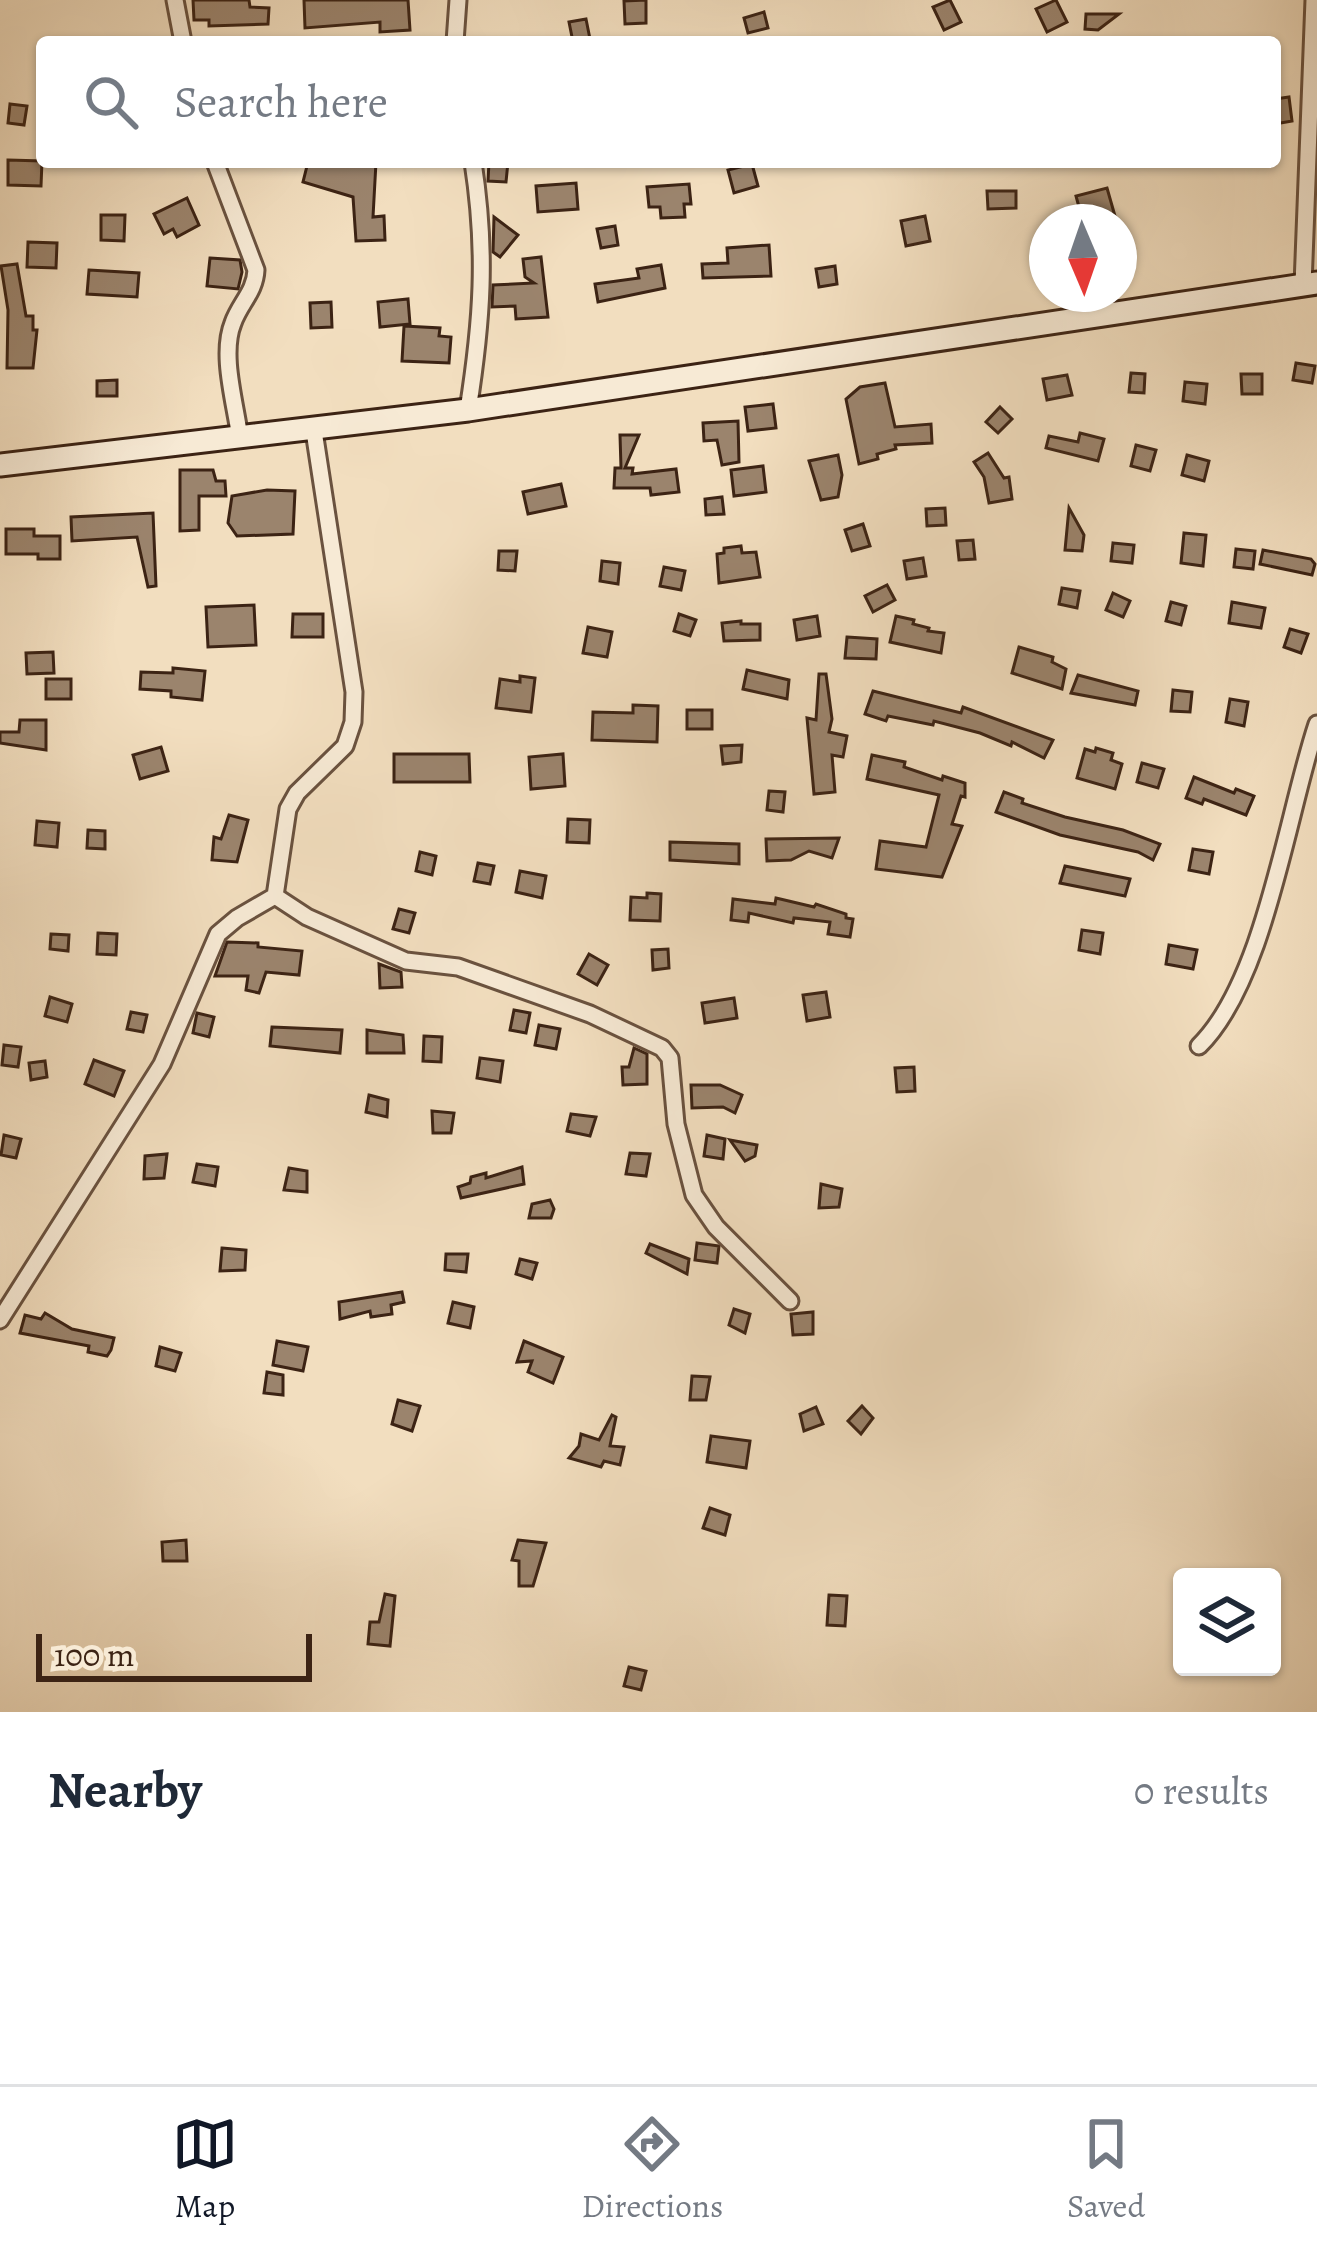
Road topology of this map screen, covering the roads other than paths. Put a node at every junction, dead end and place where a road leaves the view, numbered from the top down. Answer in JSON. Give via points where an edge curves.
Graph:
{"nodes":[{"id":1,"x":175,"y":0,"type":"edge"},
{"id":2,"x":458,"y":0,"type":"edge"},
{"id":3,"x":1314,"y":0,"type":"edge"},
{"id":4,"x":182,"y":36,"type":"edge"},
{"id":5,"x":455,"y":36,"type":"edge"},
{"id":6,"x":217,"y":168,"type":"edge"},
{"id":7,"x":474,"y":168,"type":"edge"},
{"id":8,"x":1310,"y":284,"type":"edge"},
{"id":9,"x":468,"y":410,"type":"junction"},
{"id":10,"x":314,"y":431,"type":"junction"},
{"id":11,"x":240,"y":439,"type":"junction"},
{"id":12,"x":0,"y":465,"type":"edge"},
{"id":13,"x":1317,"y":724,"type":"edge"},
{"id":14,"x":275,"y":896,"type":"junction"},
{"id":15,"x":1199,"y":1046,"type":"dead end"},
{"id":16,"x":790,"y":1301,"type":"dead end"},
{"id":17,"x":0,"y":1320,"type":"edge"}],
"edges":[{"from":1,"to":4,"type":"street"},
{"from":2,"to":5,"type":"street"},
{"from":3,"to":8,"type":"street"},
{"from":6,"to":11,"type":"street","via":[[256,270],[231,325]]},
{"from":7,"to":9,"type":"street","via":[[483,313]]},
{"from":8,"to":9,"type":"main road"},
{"from":9,"to":10,"type":"main road"},
{"from":10,"to":11,"type":"main road"},
{"from":10,"to":14,"type":"street","via":[[353,722],[345,746],[288,809]]},
{"from":11,"to":12,"type":"main road"},
{"from":13,"to":15,"type":"street","via":[[1235,999]]},
{"from":14,"to":16,"type":"street","via":[[406,962],[466,969],[662,1048],[694,1195]]},
{"from":14,"to":17,"type":"street","via":[[218,934],[162,1064]]}]}
